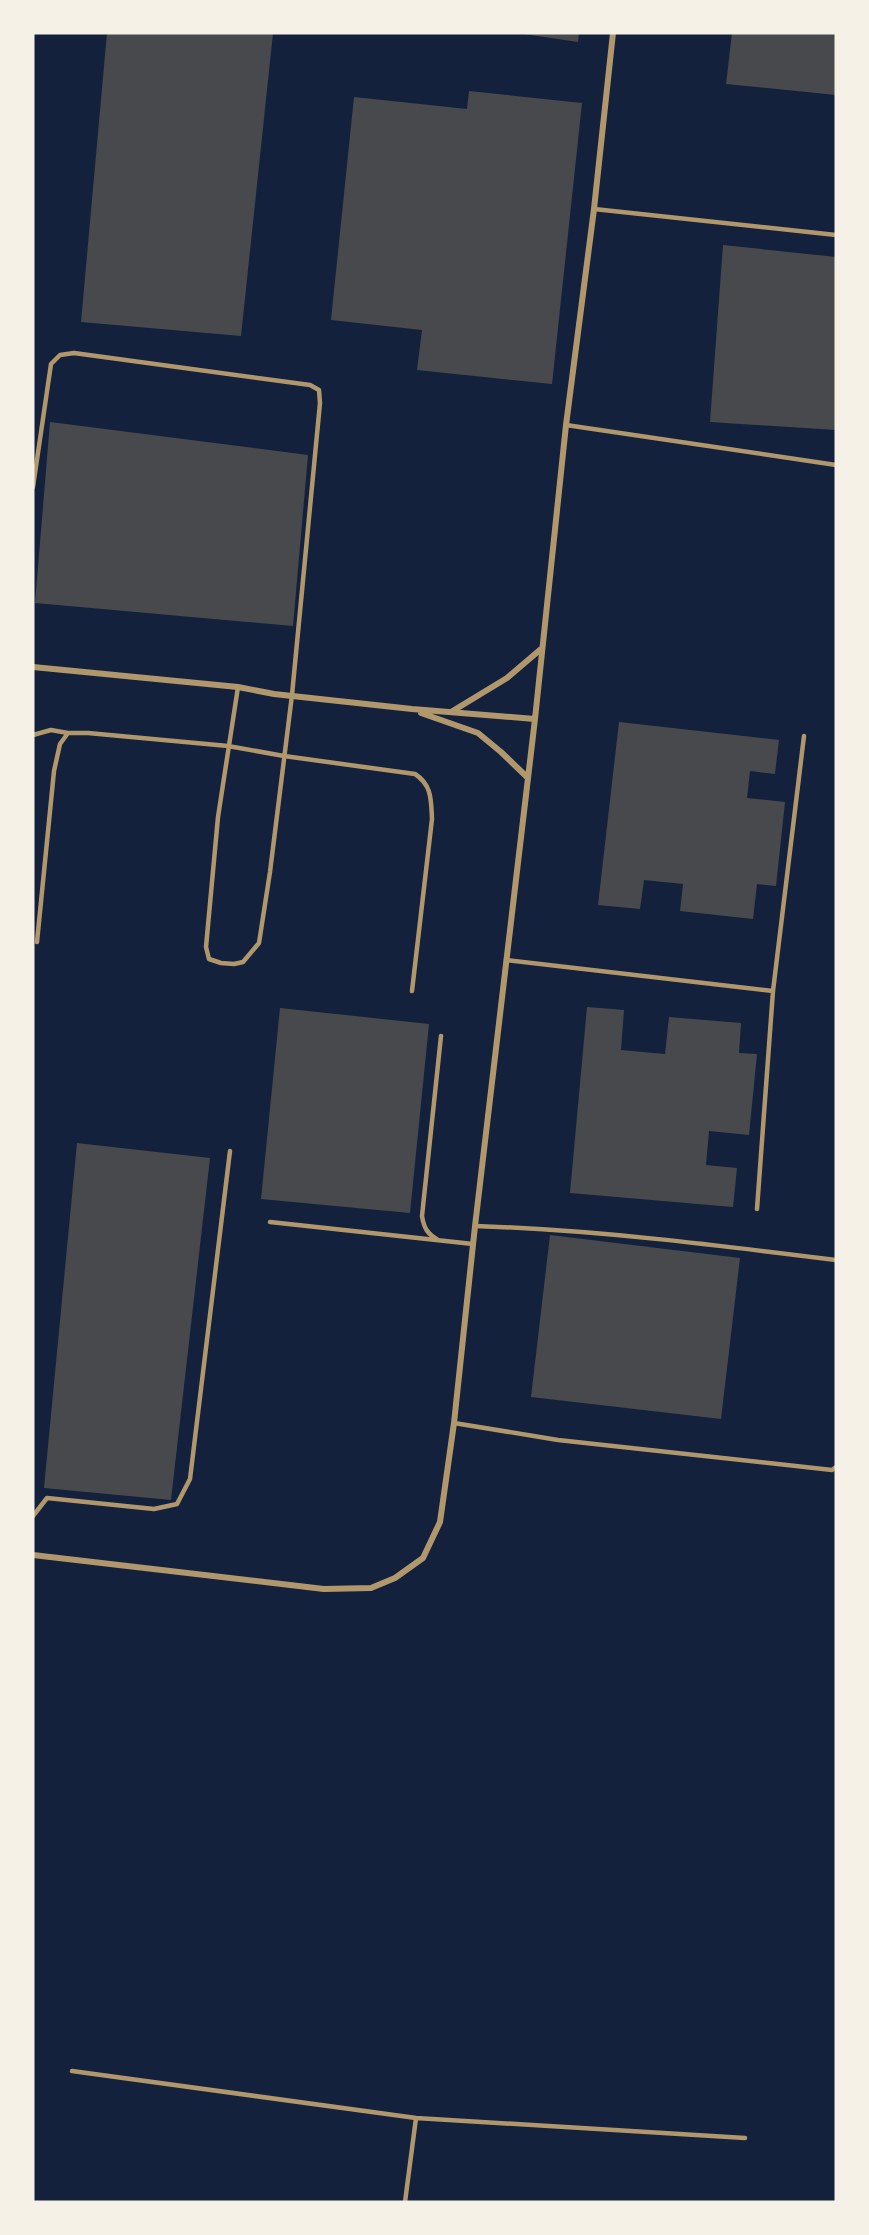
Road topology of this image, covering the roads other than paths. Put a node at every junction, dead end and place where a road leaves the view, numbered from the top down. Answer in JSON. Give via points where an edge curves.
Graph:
{"nodes":[{"id":1,"x":613,"y":33,"type":"edge"},
{"id":2,"x":594,"y":209,"type":"junction"},
{"id":3,"x":836,"y":235,"type":"edge"},
{"id":4,"x":566,"y":425,"type":"junction"},
{"id":5,"x":836,"y":465,"type":"edge"},
{"id":6,"x":33,"y":487,"type":"edge"},
{"id":7,"x":541,"y":649,"type":"junction"},
{"id":8,"x":33,"y":667,"type":"edge"},
{"id":9,"x":238,"y":687,"type":"junction"},
{"id":10,"x":292,"y":695,"type":"junction"},
{"id":11,"x":412,"y":710,"type":"junction"},
{"id":12,"x":452,"y":712,"type":"junction"},
{"id":13,"x":535,"y":719,"type":"junction"},
{"id":14,"x":68,"y":733,"type":"junction"},
{"id":15,"x":33,"y":735,"type":"edge"},
{"id":16,"x":804,"y":736,"type":"dead end"},
{"id":17,"x":228,"y":747,"type":"junction"},
{"id":18,"x":284,"y":756,"type":"junction"},
{"id":19,"x":527,"y":777,"type":"junction"},
{"id":20,"x":37,"y":942,"type":"dead end"},
{"id":21,"x":506,"y":960,"type":"junction"},
{"id":22,"x":412,"y":991,"type":"dead end"},
{"id":23,"x":773,"y":991,"type":"junction"},
{"id":24,"x":441,"y":1036,"type":"dead end"},
{"id":25,"x":230,"y":1150,"type":"dead end"},
{"id":26,"x":757,"y":1209,"type":"dead end"},
{"id":27,"x":270,"y":1222,"type":"dead end"},
{"id":28,"x":475,"y":1226,"type":"junction"},
{"id":29,"x":438,"y":1240,"type":"junction"},
{"id":30,"x":473,"y":1244,"type":"junction"},
{"id":31,"x":836,"y":1260,"type":"edge"},
{"id":32,"x":454,"y":1423,"type":"junction"},
{"id":33,"x":836,"y":1467,"type":"edge"},
{"id":34,"x":33,"y":1516,"type":"edge"},
{"id":35,"x":33,"y":1555,"type":"edge"},
{"id":36,"x":72,"y":2071,"type":"dead end"},
{"id":37,"x":416,"y":2118,"type":"junction"},
{"id":38,"x":745,"y":2138,"type":"dead end"},
{"id":39,"x":405,"y":2202,"type":"edge"}],
"edges":[{"from":1,"to":2,"type":"street"},
{"from":2,"to":3,"type":"lane"},
{"from":2,"to":4,"type":"street"},
{"from":4,"to":5,"type":"lane"},
{"from":4,"to":7,"type":"street"},
{"from":6,"to":10,"type":"lane","via":[[51,364],[60,355],[74,353],[310,385],[320,390]]},
{"from":7,"to":12,"type":"street","via":[[507,678]]},
{"from":7,"to":13,"type":"street"},
{"from":8,"to":9,"type":"street"},
{"from":9,"to":10,"type":"street"},
{"from":9,"to":17,"type":"lane"},
{"from":10,"to":11,"type":"street"},
{"from":10,"to":18,"type":"lane"},
{"from":11,"to":12,"type":"street"},
{"from":11,"to":19,"type":"street","via":[[478,733]]},
{"from":12,"to":13,"type":"street"},
{"from":13,"to":19,"type":"street"},
{"from":14,"to":15,"type":"lane","via":[[51,730]]},
{"from":14,"to":17,"type":"lane"},
{"from":14,"to":20,"type":"lane","via":[[60,744],[54,771]]},
{"from":16,"to":23,"type":"lane"},
{"from":17,"to":18,"type":"lane"},
{"from":17,"to":18,"type":"lane","via":[[206,947],[209,958],[221,963],[243,962],[259,943]]},
{"from":18,"to":22,"type":"lane","via":[[415,774],[425,780],[432,819]]},
{"from":19,"to":21,"type":"street"},
{"from":21,"to":23,"type":"lane"},
{"from":21,"to":28,"type":"street"},
{"from":23,"to":26,"type":"lane"},
{"from":24,"to":29,"type":"lane","via":[[422,1216],[428,1234]]},
{"from":25,"to":34,"type":"lane","via":[[190,1479],[177,1504],[154,1509],[47,1498]]},
{"from":27,"to":29,"type":"lane"},
{"from":28,"to":30,"type":"street"},
{"from":28,"to":31,"type":"lane","via":[[672,1240]]},
{"from":29,"to":30,"type":"lane"},
{"from":30,"to":32,"type":"street"},
{"from":32,"to":33,"type":"lane","via":[[558,1440],[832,1470]]},
{"from":32,"to":35,"type":"street","via":[[440,1522],[423,1558],[395,1578],[371,1588],[324,1589]]},
{"from":36,"to":37,"type":"lane"},
{"from":37,"to":38,"type":"lane"},
{"from":37,"to":39,"type":"lane"}]}
